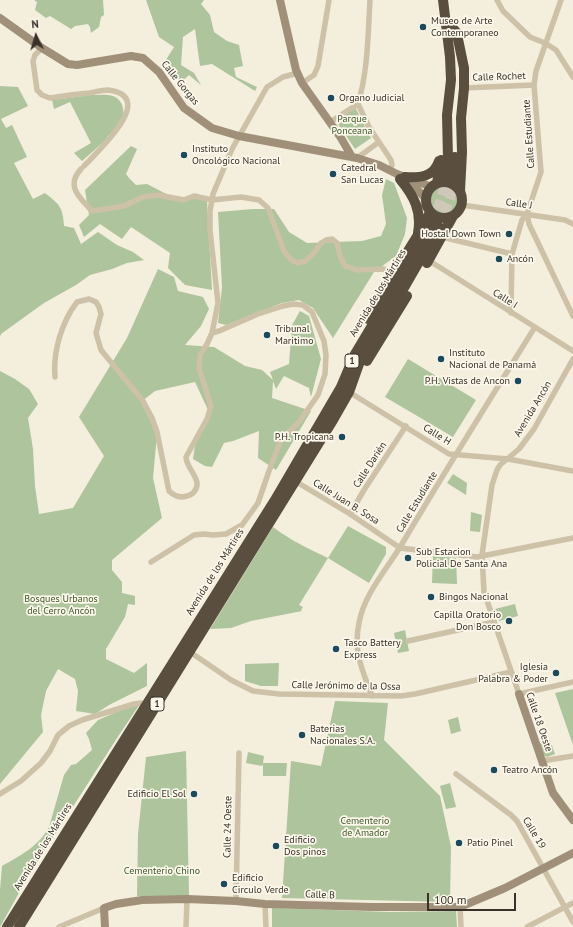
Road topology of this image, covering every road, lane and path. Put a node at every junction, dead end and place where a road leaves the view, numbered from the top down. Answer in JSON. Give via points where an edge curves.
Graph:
{"nodes":[{"id":1,"x":280,"y":0,"type":"edge"},
{"id":2,"x":329,"y":0,"type":"edge"},
{"id":3,"x":370,"y":0,"type":"edge"},
{"id":4,"x":497,"y":0,"type":"edge"},
{"id":5,"x":561,"y":0,"type":"edge"},
{"id":6,"x":444,"y":5,"type":"edge"},
{"id":7,"x":0,"y":18,"type":"edge"},
{"id":8,"x":449,"y":28,"type":"junction"},
{"id":9,"x":545,"y":43,"type":"junction"},
{"id":10,"x":42,"y":48,"type":"junction"},
{"id":11,"x":298,"y":73,"type":"junction"},
{"id":12,"x":573,"y":77,"type":"edge"},
{"id":13,"x":302,"y":83,"type":"junction"},
{"id":14,"x":534,"y":85,"type":"junction"},
{"id":15,"x":464,"y":88,"type":"junction"},
{"id":16,"x":358,"y":104,"type":"junction"},
{"id":17,"x":330,"y":122,"type":"junction"},
{"id":18,"x":239,"y":136,"type":"junction"},
{"id":19,"x":379,"y":142,"type":"junction"},
{"id":20,"x":441,"y":155,"type":"junction"},
{"id":21,"x":354,"y":158,"type":"junction"},
{"id":22,"x":450,"y":174,"type":"tunnel mouth"},
{"id":23,"x":398,"y":175,"type":"junction"},
{"id":24,"x":435,"y":185,"type":"junction"},
{"id":25,"x":460,"y":191,"type":"junction"},
{"id":26,"x":426,"y":199,"type":"junction"},
{"id":27,"x":212,"y":200,"type":"junction"},
{"id":28,"x":462,"y":205,"type":"junction"},
{"id":29,"x":430,"y":212,"type":"junction"},
{"id":30,"x":527,"y":214,"type":"junction"},
{"id":31,"x":454,"y":216,"type":"junction"},
{"id":32,"x":573,"y":224,"type":"edge"},
{"id":33,"x":438,"y":230,"type":"junction"},
{"id":34,"x":418,"y":236,"type":"junction"},
{"id":35,"x":512,"y":254,"type":"junction"},
{"id":36,"x":428,"y":260,"type":"junction"},
{"id":37,"x":395,"y":272,"type":"junction"},
{"id":38,"x":511,"y":313,"type":"junction"},
{"id":39,"x":573,"y":316,"type":"edge"},
{"id":40,"x":535,"y":328,"type":"junction"},
{"id":41,"x":212,"y":332,"type":"junction"},
{"id":42,"x":573,"y":351,"type":"edge"},
{"id":43,"x":573,"y":359,"type":"edge"},
{"id":44,"x":55,"y":377,"type":"dead end"},
{"id":45,"x":349,"y":392,"type":"junction"},
{"id":46,"x":327,"y":410,"type":"junction"},
{"id":47,"x":406,"y":426,"type":"junction"},
{"id":48,"x":455,"y":455,"type":"junction"},
{"id":49,"x":508,"y":459,"type":"junction"},
{"id":50,"x":573,"y":471,"type":"edge"},
{"id":51,"x":295,"y":480,"type":"junction"},
{"id":52,"x":350,"y":514,"type":"junction"},
{"id":53,"x":573,"y":538,"type":"edge"},
{"id":54,"x":400,"y":548,"type":"junction"},
{"id":55,"x":482,"y":555,"type":"junction"},
{"id":56,"x":151,"y":562,"type":"dead end"},
{"id":57,"x":494,"y":622,"type":"junction"},
{"id":58,"x":408,"y":641,"type":"dead end"},
{"id":59,"x":190,"y":652,"type":"junction"},
{"id":60,"x":511,"y":672,"type":"junction"},
{"id":61,"x":573,"y":682,"type":"edge"},
{"id":62,"x":518,"y":694,"type":"junction"},
{"id":63,"x":372,"y":696,"type":"junction"},
{"id":64,"x":146,"y":706,"type":"junction"},
{"id":65,"x":240,"y":753,"type":"dead end"},
{"id":66,"x":573,"y":756,"type":"edge"},
{"id":67,"x":542,"y":761,"type":"junction"},
{"id":68,"x":456,"y":774,"type":"dead end"},
{"id":69,"x":0,"y":794,"type":"edge"},
{"id":70,"x":573,"y":820,"type":"edge"},
{"id":71,"x":573,"y":853,"type":"edge"},
{"id":72,"x":544,"y":867,"type":"junction"},
{"id":73,"x":187,"y":899,"type":"junction"},
{"id":74,"x":236,"y":901,"type":"junction"},
{"id":75,"x":573,"y":903,"type":"edge"},
{"id":76,"x":265,"y":904,"type":"junction"},
{"id":77,"x":460,"y":907,"type":"junction"},
{"id":78,"x":565,"y":907,"type":"junction"},
{"id":79,"x":104,"y":908,"type":"junction"},
{"id":80,"x":573,"y":922,"type":"edge"},
{"id":81,"x":7,"y":927,"type":"edge"},
{"id":82,"x":19,"y":927,"type":"edge"},
{"id":83,"x":59,"y":927,"type":"edge"},
{"id":84,"x":105,"y":927,"type":"edge"},
{"id":85,"x":186,"y":927,"type":"edge"},
{"id":86,"x":266,"y":927,"type":"edge"},
{"id":87,"x":462,"y":927,"type":"edge"},
{"id":88,"x":527,"y":927,"type":"edge"}],
"edges":[{"from":1,"to":11,"type":"street"},
{"from":2,"to":13,"type":"street","via":[[318,66],[314,75]]},
{"from":3,"to":16,"type":"street","via":[[365,70]]},
{"from":4,"to":9,"type":"street","via":[[502,11],[530,37]]},
{"from":5,"to":9,"type":"street","name":"Calle Estudiante"},
{"from":6,"to":8,"type":"highway"},
{"from":7,"to":10,"type":"street","name":"Calle Gorgas"},
{"from":8,"to":15,"type":"highway","via":[[456,32],[462,53]]},
{"from":8,"to":20,"type":"highway"},
{"from":8,"to":22,"type":"highway","via":[[457,56],[459,77],[454,117],[455,158]]},
{"from":9,"to":12,"type":"street","via":[[556,50]]},
{"from":9,"to":14,"type":"street","name":"Calle Estudiante"},
{"from":10,"to":18,"type":"street","name":"Calle Gorgas","via":[[68,64],[77,65],[131,56],[143,58],[159,72],[184,108],[212,128]]},
{"from":10,"to":27,"type":"street","via":[[33,61],[37,90],[42,96],[50,98],[107,90],[120,93],[128,102],[125,118],[117,131],[75,175],[75,189],[92,211],[124,206],[143,197],[153,196],[184,200],[194,196]]},
{"from":11,"to":13,"type":"street"},
{"from":11,"to":18,"type":"street","via":[[283,77],[267,87]]},
{"from":13,"to":17,"type":"street"},
{"from":14,"to":15,"type":"street","name":"Calle Rochet"},
{"from":14,"to":30,"type":"street","name":"Calle Estudiante","via":[[541,172]]},
{"from":15,"to":25,"type":"highway"},
{"from":16,"to":17,"type":"street"},
{"from":16,"to":19,"type":"street"},
{"from":17,"to":21,"type":"street"},
{"from":18,"to":21,"type":"street","name":"Calle Gorgas"},
{"from":18,"to":27,"type":"street"},
{"from":19,"to":21,"type":"street"},
{"from":19,"to":23,"type":"street"},
{"from":20,"to":23,"type":"highway","via":[[434,170],[429,174],[421,177]]},
{"from":20,"to":24,"type":"highway"},
{"from":21,"to":23,"type":"street","name":"Calle Gorgas"},
{"from":23,"to":24,"type":"street","name":"Calle Gorgas"},
{"from":23,"to":26,"type":"street","name":"Calle Gorgas"},
{"from":23,"to":34,"type":"highway","via":[[416,202]]},
{"from":24,"to":25,"type":"highway","via":[[442,182],[452,184]]},
{"from":24,"to":26,"type":"highway","via":[[429,190]]},
{"from":25,"to":28,"type":"highway"},
{"from":26,"to":29,"type":"highway"},
{"from":27,"to":37,"type":"street","via":[[240,197],[264,203],[284,251],[291,260],[298,263],[305,261],[321,243],[332,239],[337,243],[345,266],[357,270],[383,269]]},
{"from":27,"to":41,"type":"street","via":[[210,230],[218,303]]},
{"from":28,"to":30,"type":"street","name":"Calle J"},
{"from":28,"to":31,"type":"highway"},
{"from":29,"to":31,"type":"highway","via":[[439,218]]},
{"from":29,"to":34,"type":"highway"},
{"from":30,"to":32,"type":"street","name":"Calle J","via":[[565,220]]},
{"from":30,"to":35,"type":"street","name":"Calle Estudiante","via":[[522,220]]},
{"from":30,"to":39,"type":"street","via":[[529,224]]},
{"from":31,"to":33,"type":"highway"},
{"from":33,"to":35,"type":"street"},
{"from":33,"to":36,"type":"highway"},
{"from":33,"to":45,"type":"highway","name":"Avenida de los Mártires","number":"1","via":[[372,338]]},
{"from":33,"to":46,"type":"highway","name":"Avenida de los Mártires","number":"1","via":[[355,354],[341,387]]},
{"from":34,"to":37,"type":"highway"},
{"from":35,"to":38,"type":"street","name":"Calle Estudiante"},
{"from":36,"to":38,"type":"street","name":"Calle I"},
{"from":36,"to":45,"type":"highway"},
{"from":37,"to":46,"type":"highway","via":[[349,354]]},
{"from":38,"to":40,"type":"street","name":"Calle I"},
{"from":40,"to":42,"type":"street","name":"Calle I"},
{"from":40,"to":48,"type":"street","name":"Calle Estudiante"},
{"from":41,"to":44,"type":"street","via":[[200,355],[199,368],[211,406],[207,419],[186,457],[197,486],[191,495],[178,496],[169,491],[157,432],[146,407],[101,350],[96,332],[101,314],[96,302],[89,299],[77,302],[64,323],[54,362]]},
{"from":41,"to":56,"type":"street","via":[[283,306],[303,305],[312,312],[324,341],[325,374],[318,395],[299,422],[281,440],[258,503],[242,525],[226,534],[194,535]]},
{"from":43,"to":49,"type":"street","name":"Avenida Ancón","via":[[534,429]]},
{"from":45,"to":47,"type":"street","name":"Calle H"},
{"from":45,"to":51,"type":"highway","name":"Avenida de los Mártires","number":"1"},
{"from":46,"to":64,"type":"highway","name":"Avenida de los Mártires","number":"1","via":[[239,558]]},
{"from":47,"to":48,"type":"street","name":"Calle H","via":[[449,454]]},
{"from":47,"to":52,"type":"street","name":"Calle Darién"},
{"from":48,"to":49,"type":"street","name":"Calle H"},
{"from":48,"to":54,"type":"street","name":"Calle Estudiante"},
{"from":49,"to":50,"type":"street","name":"Calle H"},
{"from":49,"to":55,"type":"street","name":"Avenida Ancón","via":[[496,470]]},
{"from":51,"to":52,"type":"street","name":"Calle Juan B. Sosa"},
{"from":51,"to":59,"type":"highway","name":"Avenida de los Mártires","number":"1"},
{"from":52,"to":54,"type":"street","name":"Calle Juan B. Sosa"},
{"from":53,"to":55,"type":"street","name":"Calle Juan B. Sosa"},
{"from":54,"to":55,"type":"street","name":"Calle Juan B. Sosa"},
{"from":54,"to":63,"type":"street","name":"Calle Estudiante","via":[[367,598],[359,622],[357,654]]},
{"from":55,"to":57,"type":"street","name":"Calle 18 Oeste","via":[[484,592]]},
{"from":57,"to":58,"type":"street"},
{"from":57,"to":60,"type":"street","name":"Calle 18 Oeste"},
{"from":59,"to":63,"type":"street","name":"Calle Jerónimo de la Ossa","via":[[231,680],[253,691]]},
{"from":59,"to":82,"type":"highway","name":"Avenida de los Mártires","number":"1"},
{"from":60,"to":62,"type":"street","name":"Calle 18 Oeste"},
{"from":60,"to":63,"type":"street","name":"Calle Jerónimo de la Ossa","via":[[415,694]]},
{"from":61,"to":62,"type":"street"},
{"from":62,"to":67,"type":"street","name":"Calle 18 Oeste"},
{"from":64,"to":69,"type":"street","via":[[141,703],[134,704],[68,726],[58,735],[41,763],[21,781]]},
{"from":64,"to":81,"type":"highway","name":"Avenida de los Mártires","number":"1"},
{"from":65,"to":74,"type":"street","name":"Calle 24 Oeste"},
{"from":66,"to":67,"type":"street"},
{"from":67,"to":70,"type":"street","name":"Calle 18 Oeste","via":[[553,792]]},
{"from":68,"to":72,"type":"street","name":"Calle 19","via":[[517,821]]},
{"from":71,"to":72,"type":"street","name":"Calle B"},
{"from":72,"to":77,"type":"street","name":"Calle B","via":[[505,888]]},
{"from":72,"to":78,"type":"street","name":"Calle 19"},
{"from":73,"to":74,"type":"street","name":"Calle B"},
{"from":73,"to":79,"type":"street","name":"Calle B","via":[[142,900]]},
{"from":73,"to":85,"type":"street"},
{"from":74,"to":76,"type":"street","name":"Calle B"},
{"from":75,"to":78,"type":"street"},
{"from":76,"to":77,"type":"street","name":"Calle B"},
{"from":76,"to":86,"type":"street"},
{"from":77,"to":87,"type":"street"},
{"from":78,"to":80,"type":"street","name":"Calle 19"},
{"from":78,"to":88,"type":"street"},
{"from":79,"to":83,"type":"street","name":"Calle B"},
{"from":79,"to":84,"type":"street"}]}
